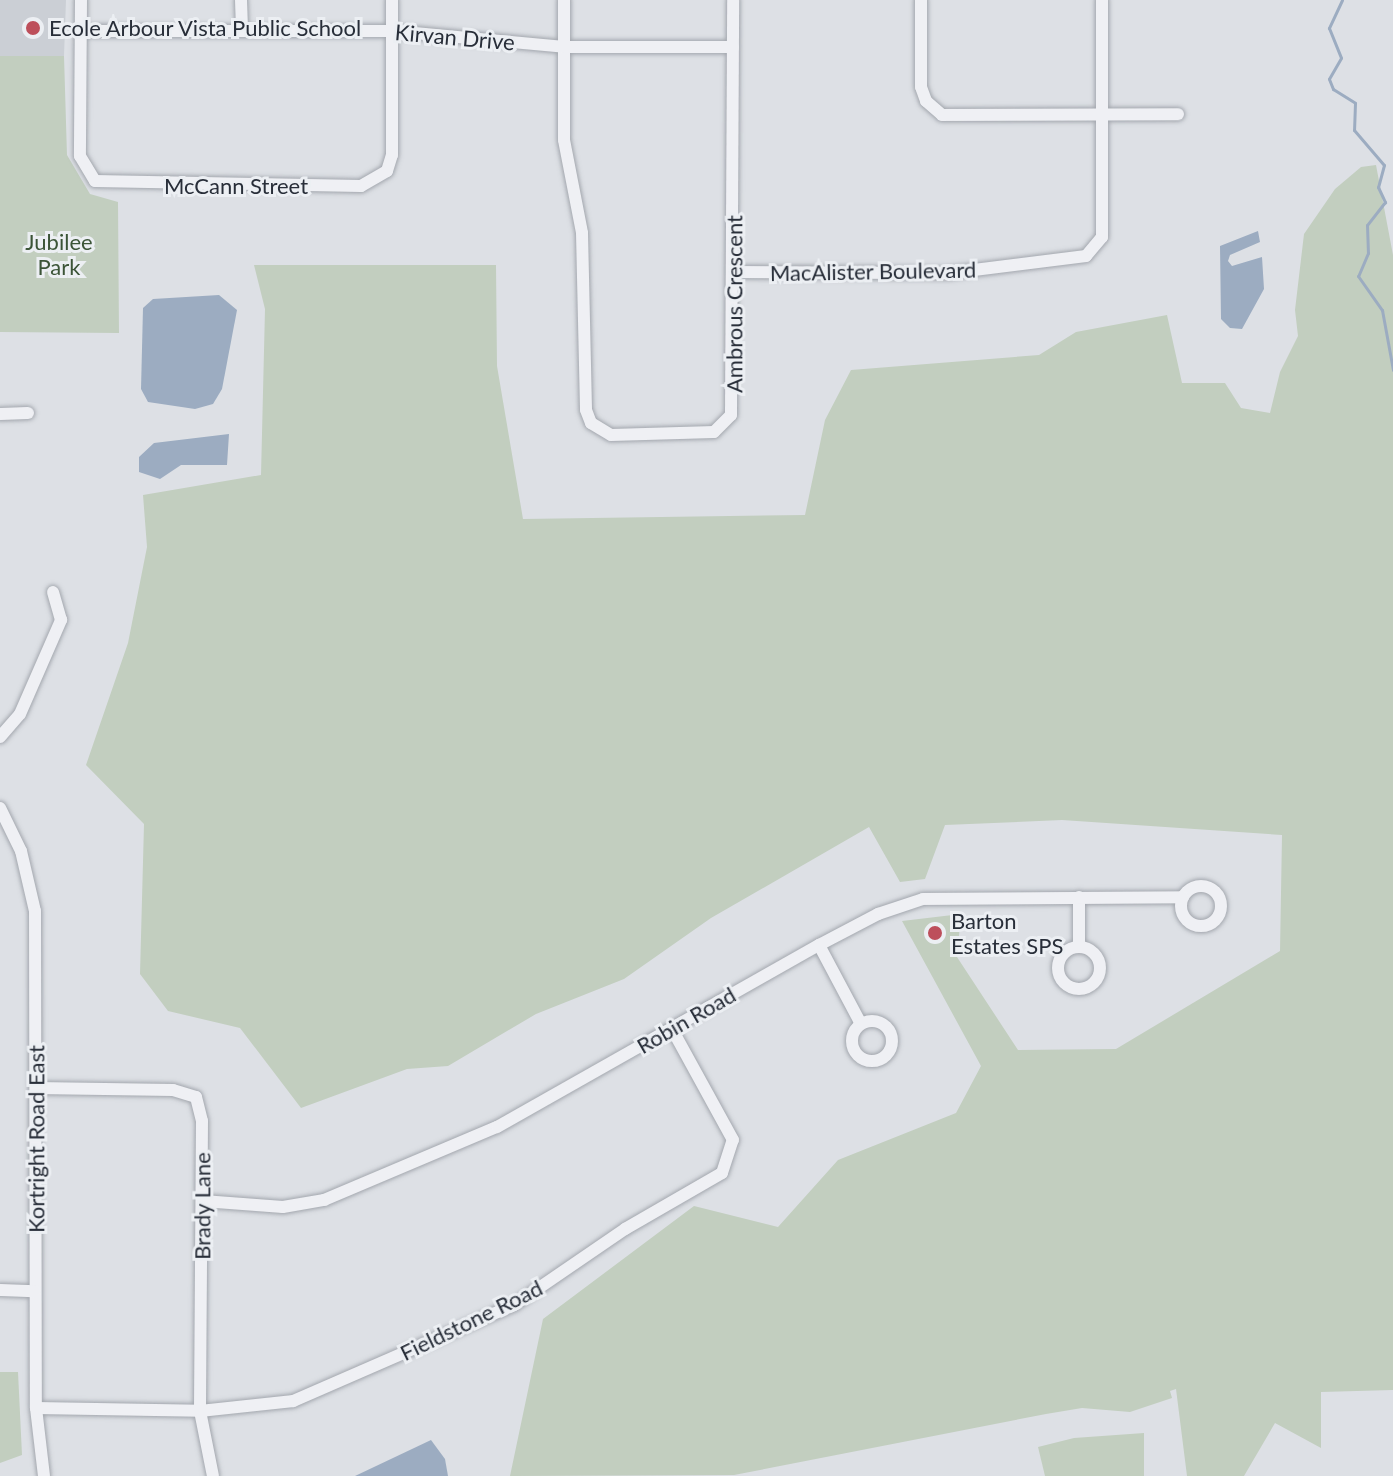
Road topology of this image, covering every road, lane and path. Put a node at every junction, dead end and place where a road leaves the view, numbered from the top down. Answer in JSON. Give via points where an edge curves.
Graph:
{"nodes":[{"id":1,"x":81,"y":0,"type":"edge"},
{"id":2,"x":241,"y":0,"type":"edge"},
{"id":3,"x":392,"y":0,"type":"edge"},
{"id":4,"x":564,"y":0,"type":"edge"},
{"id":5,"x":733,"y":0,"type":"edge"},
{"id":6,"x":921,"y":0,"type":"edge"},
{"id":7,"x":1102,"y":0,"type":"edge"},
{"id":8,"x":242,"y":28,"type":"junction"},
{"id":9,"x":81,"y":31,"type":"junction"},
{"id":10,"x":393,"y":31,"type":"junction"},
{"id":11,"x":564,"y":47,"type":"junction"},
{"id":12,"x":733,"y":47,"type":"junction"},
{"id":13,"x":1178,"y":114,"type":"dead end"},
{"id":14,"x":1101,"y":115,"type":"junction"},
{"id":15,"x":734,"y":272,"type":"junction"},
{"id":16,"x":28,"y":413,"type":"dead end"},
{"id":17,"x":0,"y":414,"type":"edge"},
{"id":18,"x":53,"y":592,"type":"dead end"},
{"id":19,"x":0,"y":737,"type":"edge"},
{"id":20,"x":0,"y":808,"type":"edge"},
{"id":21,"x":1079,"y":897,"type":"junction"},
{"id":22,"x":1183,"y":897,"type":"dead end"},
{"id":23,"x":819,"y":945,"type":"junction"},
{"id":24,"x":1079,"y":947,"type":"dead end"},
{"id":25,"x":861,"y":1024,"type":"dead end"},
{"id":26,"x":672,"y":1029,"type":"junction"},
{"id":27,"x":36,"y":1088,"type":"junction"},
{"id":28,"x":203,"y":1201,"type":"junction"},
{"id":29,"x":0,"y":1290,"type":"edge"},
{"id":30,"x":35,"y":1291,"type":"junction"},
{"id":31,"x":36,"y":1408,"type":"junction"},
{"id":32,"x":200,"y":1411,"type":"junction"},
{"id":33,"x":44,"y":1476,"type":"edge"},
{"id":34,"x":213,"y":1476,"type":"edge"}],
"edges":[{"from":1,"to":9,"type":"street","name":"McCann Street"},
{"from":2,"to":8,"type":"street"},
{"from":3,"to":10,"type":"street","name":"McCann Street"},
{"from":4,"to":11,"type":"street","name":"Ambrous Crescent"},
{"from":5,"to":12,"type":"street","name":"Ambrous Crescent"},
{"from":6,"to":14,"type":"street","via":[[921,87],[932,109],[942,115]]},
{"from":7,"to":14,"type":"street","name":"MacAlister Boulevard"},
{"from":8,"to":9,"type":"street","name":"Kirvan Drive"},
{"from":8,"to":10,"type":"street","name":"Kirvan Drive"},
{"from":9,"to":10,"type":"street","name":"McCann Street","via":[[80,156],[95,181],[361,186],[387,171],[392,155]]},
{"from":10,"to":11,"type":"street","name":"Kirvan Drive"},
{"from":11,"to":12,"type":"street","name":"Kirvan Drive"},
{"from":11,"to":15,"type":"street","name":"Ambrous Crescent","via":[[564,140],[582,233],[586,410],[591,423],[611,435],[720,429],[734,405]]},
{"from":12,"to":15,"type":"street","name":"Ambrous Crescent"},
{"from":13,"to":14,"type":"street"},
{"from":14,"to":15,"type":"street","name":"MacAlister Boulevard","via":[[1102,237],[1086,256],[950,273]]},
{"from":16,"to":17,"type":"street"},
{"from":18,"to":19,"type":"street","via":[[61,620],[20,714]]},
{"from":20,"to":27,"type":"street","name":"Kortright Road East","via":[[21,851],[35,911]]},
{"from":21,"to":22,"type":"street","name":"Robin Road"},
{"from":21,"to":23,"type":"street","name":"Robin Road","via":[[923,899],[878,914]]},
{"from":21,"to":24,"type":"street"},
{"from":23,"to":25,"type":"street"},
{"from":23,"to":26,"type":"street","name":"Robin Road"},
{"from":26,"to":28,"type":"street","name":"Robin Road","via":[[497,1127],[324,1200],[283,1207]]},
{"from":26,"to":32,"type":"street","name":"Fieldstone Road","via":[[733,1140],[722,1173],[625,1229],[514,1305],[293,1401]]},
{"from":27,"to":28,"type":"street","name":"Brady Lane","via":[[173,1090],[196,1097],[202,1121]]},
{"from":27,"to":30,"type":"street","name":"Kortright Road East"},
{"from":28,"to":32,"type":"street","name":"Brady Lane"},
{"from":29,"to":30,"type":"street"},
{"from":30,"to":31,"type":"street","name":"Kortright Road East"},
{"from":31,"to":32,"type":"street","name":"Fieldstone Road"},
{"from":31,"to":33,"type":"street","name":"Kortright Road East"},
{"from":32,"to":34,"type":"street","name":"Brady Lane"}]}
